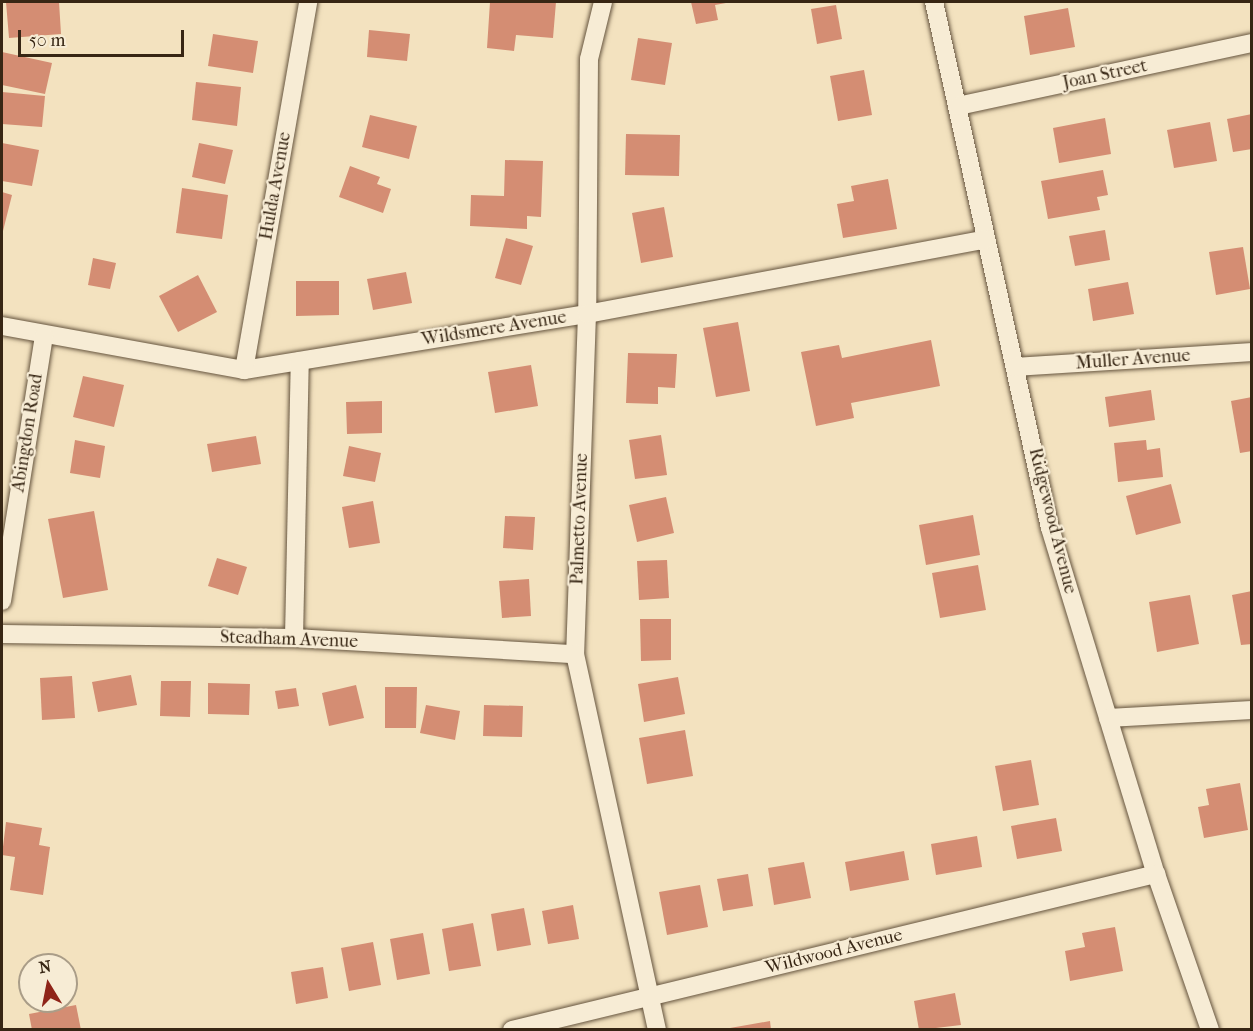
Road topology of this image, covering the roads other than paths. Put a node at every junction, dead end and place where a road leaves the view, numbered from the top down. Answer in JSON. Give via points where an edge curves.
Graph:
{"nodes":[{"id":1,"x":308,"y":2,"type":"edge"},
{"id":2,"x":603,"y":2,"type":"edge"},
{"id":3,"x":934,"y":2,"type":"edge"},
{"id":4,"x":1251,"y":43,"type":"edge"},
{"id":5,"x":958,"y":106,"type":"junction"},
{"id":6,"x":987,"y":239,"type":"junction"},
{"id":7,"x":587,"y":314,"type":"junction"},
{"id":8,"x":2,"y":326,"type":"edge"},
{"id":9,"x":44,"y":336,"type":"junction"},
{"id":10,"x":1251,"y":352,"type":"edge"},
{"id":11,"x":300,"y":361,"type":"junction"},
{"id":12,"x":1015,"y":367,"type":"junction"},
{"id":13,"x":244,"y":370,"type":"junction"},
{"id":14,"x":2,"y":602,"type":"edge"},
{"id":15,"x":2,"y":634,"type":"edge"},
{"id":16,"x":294,"y":638,"type":"junction"},
{"id":17,"x":575,"y":654,"type":"junction"},
{"id":18,"x":1251,"y":710,"type":"edge"},
{"id":19,"x":1108,"y":718,"type":"junction"},
{"id":20,"x":1156,"y":874,"type":"junction"},
{"id":21,"x":650,"y":998,"type":"junction"},
{"id":22,"x":512,"y":1029,"type":"edge"},
{"id":23,"x":657,"y":1029,"type":"edge"},
{"id":24,"x":1210,"y":1029,"type":"edge"}],
"edges":[{"from":1,"to":13,"type":"street","name":"Hulda Avenue"},
{"from":2,"to":7,"type":"street","name":"Palmetto Avenue","via":[[589,59]]},
{"from":3,"to":5,"type":"street","name":"Ridgewood Avenue"},
{"from":4,"to":5,"type":"street","name":"Joan Street"},
{"from":5,"to":6,"type":"street","name":"Ridgewood Avenue"},
{"from":6,"to":7,"type":"street","name":"Wildsmere Avenue"},
{"from":6,"to":12,"type":"street","name":"Ridgewood Avenue"},
{"from":7,"to":11,"type":"street","name":"Wildsmere Avenue"},
{"from":7,"to":17,"type":"street","name":"Palmetto Avenue"},
{"from":8,"to":9,"type":"street","name":"Wildsmere Avenue"},
{"from":9,"to":13,"type":"street","name":"Wildsmere Avenue"},
{"from":9,"to":14,"type":"street","name":"Abingdon Road"},
{"from":10,"to":12,"type":"street","name":"Muller Avenue"},
{"from":11,"to":13,"type":"street","name":"Wildsmere Avenue"},
{"from":11,"to":16,"type":"street"},
{"from":12,"to":19,"type":"street","name":"Ridgewood Avenue","via":[[1050,528]]},
{"from":15,"to":16,"type":"street","name":"Steadham Avenue"},
{"from":16,"to":17,"type":"street","name":"Steadham Avenue"},
{"from":17,"to":21,"type":"street","name":"Palmetto Avenue"},
{"from":18,"to":19,"type":"street"},
{"from":19,"to":20,"type":"street","name":"Ridgewood Avenue"},
{"from":20,"to":21,"type":"street","name":"Wildwood Avenue"},
{"from":20,"to":24,"type":"street","name":"Ridgewood Avenue"},
{"from":21,"to":22,"type":"street","name":"Wildwood Avenue"},
{"from":21,"to":23,"type":"street","name":"Palmetto Avenue"}]}
